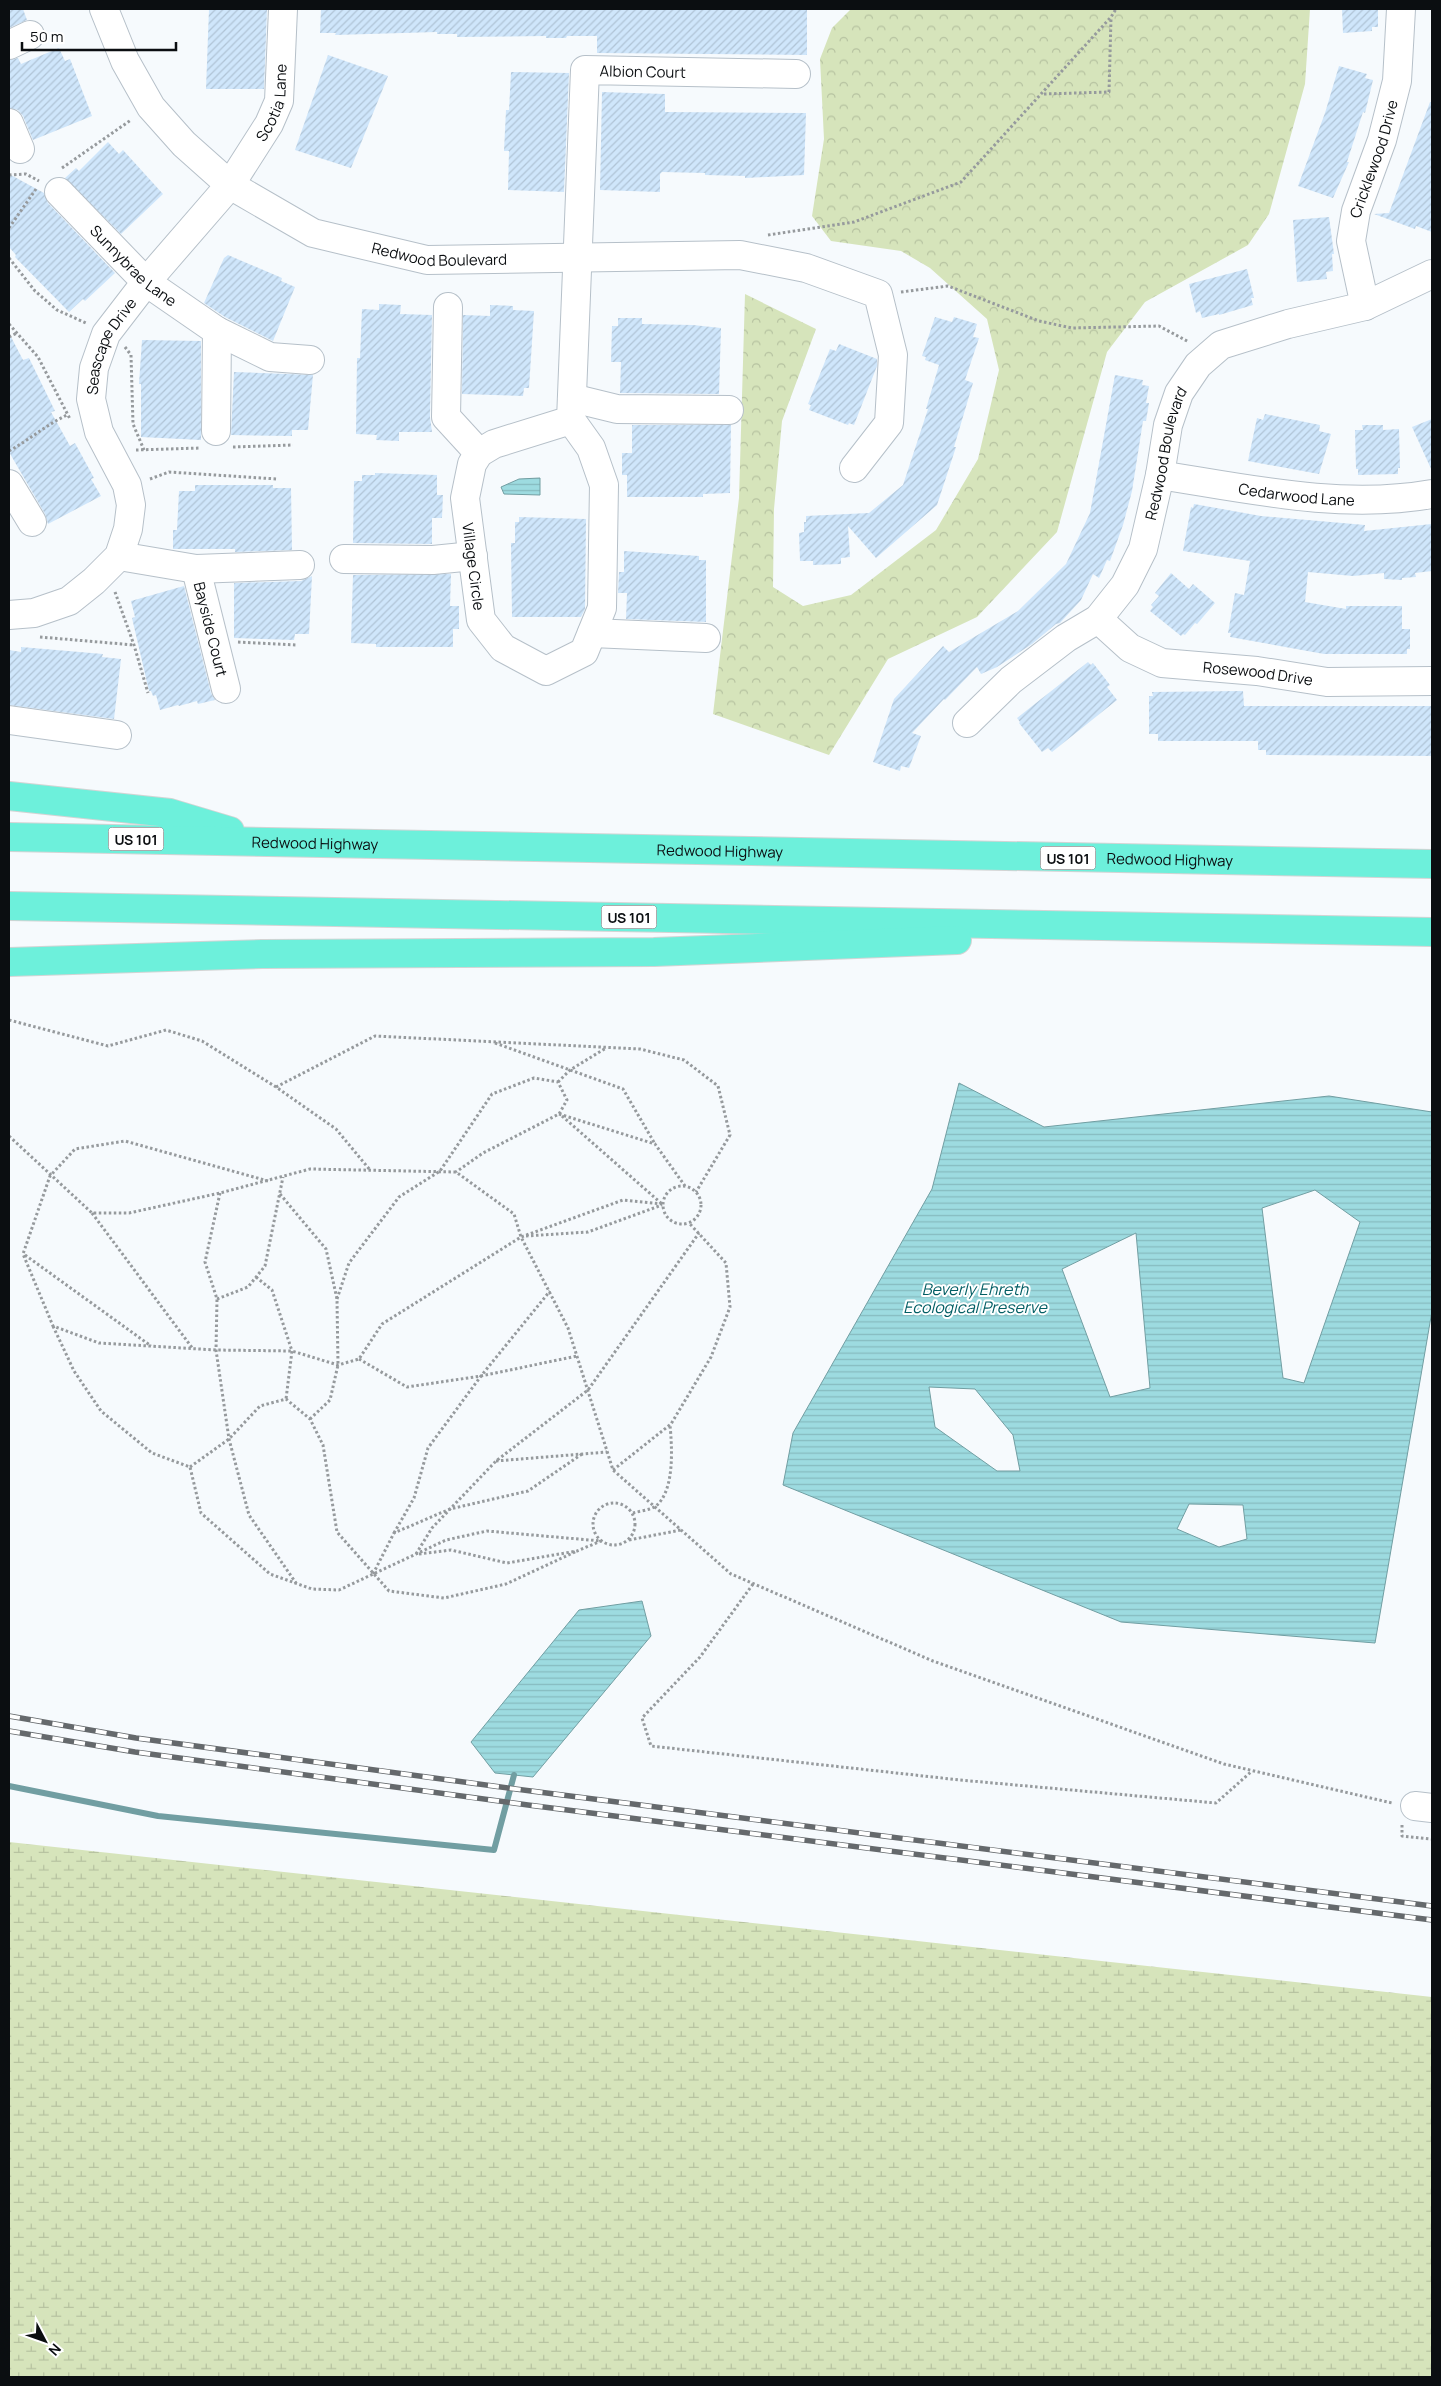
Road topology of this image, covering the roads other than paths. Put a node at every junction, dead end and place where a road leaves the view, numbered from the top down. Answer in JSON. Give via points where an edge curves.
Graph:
{"nodes":[{"id":1,"x":104,"y":9,"type":"edge"},
{"id":2,"x":283,"y":9,"type":"edge"},
{"id":3,"x":1401,"y":9,"type":"edge"},
{"id":4,"x":796,"y":74,"type":"dead end"},
{"id":5,"x":9,"y":123,"type":"edge"},
{"id":6,"x":20,"y":149,"type":"dead end"},
{"id":7,"x":58,"y":182,"type":"road end"},
{"id":8,"x":230,"y":185,"type":"junction"},
{"id":9,"x":578,"y":257,"type":"junction"},
{"id":10,"x":1432,"y":274,"type":"edge"},
{"id":11,"x":146,"y":282,"type":"junction"},
{"id":12,"x":1365,"y":306,"type":"junction"},
{"id":13,"x":448,"y":307,"type":"dead end"},
{"id":14,"x":217,"y":331,"type":"junction"},
{"id":15,"x":310,"y":360,"type":"dead end"},
{"id":16,"x":572,"y":409,"type":"junction"},
{"id":17,"x":729,"y":410,"type":"dead end"},
{"id":18,"x":216,"y":431,"type":"dead end"},
{"id":19,"x":479,"y":453,"type":"junction"},
{"id":20,"x":854,"y":468,"type":"dead end"},
{"id":21,"x":1160,"y":475,"type":"junction"},
{"id":22,"x":9,"y":484,"type":"edge"},
{"id":23,"x":1432,"y":494,"type":"edge"},
{"id":24,"x":32,"y":522,"type":"dead end"},
{"id":25,"x":120,"y":556,"type":"junction"},
{"id":26,"x":473,"y":556,"type":"junction"},
{"id":27,"x":344,"y":559,"type":"dead end"},
{"id":28,"x":300,"y":565,"type":"dead end"},
{"id":29,"x":196,"y":570,"type":"junction"},
{"id":30,"x":9,"y":615,"type":"edge"},
{"id":31,"x":1098,"y":619,"type":"junction"},
{"id":32,"x":592,"y":633,"type":"junction"},
{"id":33,"x":706,"y":638,"type":"dead end"},
{"id":34,"x":1432,"y":681,"type":"edge"},
{"id":35,"x":226,"y":689,"type":"dead end"},
{"id":36,"x":9,"y":720,"type":"edge"},
{"id":37,"x":967,"y":723,"type":"dead end"},
{"id":38,"x":117,"y":734,"type":"dead end"},
{"id":39,"x":9,"y":796,"type":"edge"},
{"id":40,"x":9,"y":837,"type":"edge"},
{"id":41,"x":262,"y":840,"type":"junction"},
{"id":42,"x":1432,"y":864,"type":"edge"},
{"id":43,"x":9,"y":906,"type":"edge"},
{"id":44,"x":1250,"y":929,"type":"junction"},
{"id":45,"x":1432,"y":932,"type":"edge"},
{"id":46,"x":9,"y":962,"type":"edge"}],
"edges":[{"from":1,"to":8,"type":"street","name":"Redwood Boulevard","via":[[125,61],[151,107],[184,144]]},
{"from":2,"to":8,"type":"street","name":"Scotia Lane","via":[[279,101],[269,124]]},
{"from":3,"to":12,"type":"street","name":"Cricklewood Drive","via":[[1397,81],[1382,140],[1356,210],[1351,241]]},
{"from":4,"to":9,"type":"street","name":"Albion Court","via":[[584,70]]},
{"from":5,"to":6,"type":"street"},
{"from":7,"to":11,"type":"street","name":"Sunnybrae Lane"},
{"from":8,"to":9,"type":"street","name":"Redwood Boulevard","via":[[313,233],[427,260]]},
{"from":8,"to":11,"type":"street","name":"Seascape Drive"},
{"from":9,"to":16,"type":"street"},
{"from":9,"to":20,"type":"street","name":"Redwood Boulevard","via":[[740,255],[806,268],[878,294],[893,355],[889,423]]},
{"from":10,"to":12,"type":"street","name":"Redwood Boulevard"},
{"from":11,"to":14,"type":"street","name":"Sunnybrae Lane"},
{"from":11,"to":25,"type":"street","name":"Seascape Drive","via":[[106,334],[94,368],[91,398],[99,432],[127,485],[131,505]]},
{"from":12,"to":21,"type":"street","name":"Redwood Boulevard","via":[[1257,333],[1221,345],[1210,354],[1198,365],[1179,393],[1168,425]]},
{"from":13,"to":19,"type":"street","via":[[446,417]]},
{"from":14,"to":15,"type":"street","name":"Sunnybrae Lane","via":[[270,358]]},
{"from":14,"to":18,"type":"street"},
{"from":16,"to":17,"type":"street"},
{"from":16,"to":19,"type":"street"},
{"from":16,"to":32,"type":"street","name":"Village Circle","via":[[604,485],[602,608]]},
{"from":19,"to":26,"type":"street","name":"Village Circle","via":[[472,464],[465,498]]},
{"from":21,"to":23,"type":"street","name":"Cedarwood Lane","via":[[1321,499],[1409,498]]},
{"from":21,"to":31,"type":"street","name":"Redwood Boulevard","via":[[1142,549],[1124,585]]},
{"from":22,"to":24,"type":"street"},
{"from":25,"to":29,"type":"street","name":"Bayside Court"},
{"from":25,"to":30,"type":"street","name":"Seascape Drive","via":[[69,601],[34,613]]},
{"from":26,"to":27,"type":"street","via":[[434,560]]},
{"from":26,"to":32,"type":"street","name":"Village Circle","via":[[481,620],[503,648],[546,671],[584,652]]},
{"from":28,"to":29,"type":"street","name":"Bayside Court"},
{"from":29,"to":35,"type":"street","name":"Bayside Court"},
{"from":31,"to":34,"type":"street","name":"Rosewood Drive","via":[[1130,648],[1162,663],[1257,671],[1327,682]]},
{"from":31,"to":37,"type":"street","name":"Redwood Boulevard","via":[[1066,638],[1011,680]]},
{"from":32,"to":33,"type":"street"},
{"from":36,"to":38,"type":"street"},
{"from":39,"to":41,"type":"highway","via":[[170,813]]},
{"from":40,"to":41,"type":"highway","name":"Redwood Highway","number":"US 101"},
{"from":41,"to":42,"type":"highway","name":"Redwood Highway","number":"US 101","via":[[715,852]]},
{"from":43,"to":44,"type":"highway","number":"US 101"},
{"from":44,"to":45,"type":"highway","number":"US 101"},
{"from":44,"to":46,"type":"highway","via":[[654,952],[262,954]]}]}
